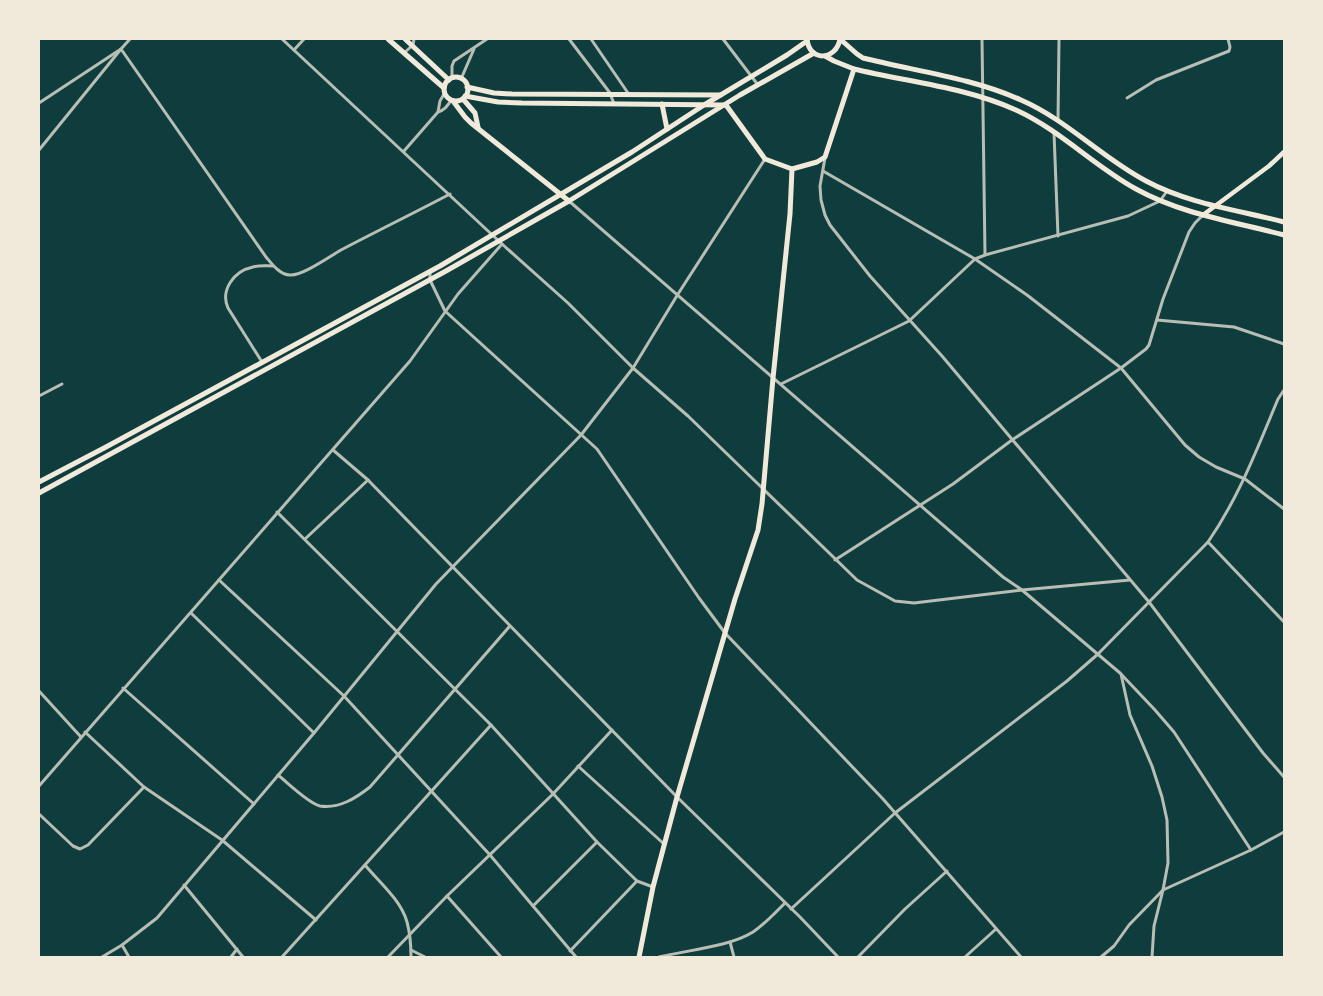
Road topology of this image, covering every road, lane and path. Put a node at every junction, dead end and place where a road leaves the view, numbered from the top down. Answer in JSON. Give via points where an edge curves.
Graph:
{"nodes":[{"id":1,"x":130,"y":39,"type":"edge"},
{"id":2,"x":282,"y":39,"type":"edge"},
{"id":3,"x":304,"y":39,"type":"edge"},
{"id":4,"x":388,"y":39,"type":"edge"},
{"id":5,"x":405,"y":39,"type":"edge"},
{"id":6,"x":414,"y":39,"type":"edge"},
{"id":7,"x":487,"y":39,"type":"edge"},
{"id":8,"x":569,"y":39,"type":"edge"},
{"id":9,"x":591,"y":39,"type":"edge"},
{"id":10,"x":723,"y":39,"type":"edge"},
{"id":11,"x":840,"y":39,"type":"edge"},
{"id":12,"x":982,"y":39,"type":"edge"},
{"id":13,"x":1060,"y":39,"type":"edge"},
{"id":14,"x":1228,"y":39,"type":"edge"},
{"id":15,"x":807,"y":40,"type":"edge"},
{"id":16,"x":413,"y":45,"type":"junction"},
{"id":17,"x":474,"y":48,"type":"junction"},
{"id":18,"x":121,"y":49,"type":"junction"},
{"id":19,"x":294,"y":50,"type":"junction"},
{"id":20,"x":404,"y":52,"type":"junction"},
{"id":21,"x":814,"y":53,"type":"junction"},
{"id":22,"x":825,"y":56,"type":"junction"},
{"id":23,"x":854,"y":69,"type":"junction"},
{"id":24,"x":752,"y":77,"type":"junction"},
{"id":25,"x":450,"y":79,"type":"junction"},
{"id":26,"x":461,"y":79,"type":"junction"},
{"id":27,"x":758,"y":85,"type":"junction"},
{"id":28,"x":982,"y":86,"type":"junction"},
{"id":29,"x":467,"y":87,"type":"junction"},
{"id":30,"x":444,"y":91,"type":"junction"},
{"id":31,"x":610,"y":93,"type":"junction"},
{"id":32,"x":628,"y":93,"type":"junction"},
{"id":33,"x":721,"y":95,"type":"junction"},
{"id":34,"x":464,"y":98,"type":"junction"},
{"id":35,"x":982,"y":98,"type":"junction"},
{"id":36,"x":1127,"y":98,"type":"dead end"},
{"id":37,"x":452,"y":101,"type":"junction"},
{"id":38,"x":39,"y":103,"type":"edge"},
{"id":39,"x":662,"y":104,"type":"junction"},
{"id":40,"x":614,"y":105,"type":"junction"},
{"id":41,"x":704,"y":105,"type":"junction"},
{"id":42,"x":726,"y":105,"type":"junction"},
{"id":43,"x":438,"y":112,"type":"junction"},
{"id":44,"x":1058,"y":122,"type":"junction"},
{"id":45,"x":478,"y":127,"type":"junction"},
{"id":46,"x":667,"y":129,"type":"junction"},
{"id":47,"x":1054,"y":133,"type":"junction"},
{"id":48,"x":39,"y":150,"type":"edge"},
{"id":49,"x":404,"y":151,"type":"junction"},
{"id":50,"x":1284,"y":152,"type":"edge"},
{"id":51,"x":825,"y":157,"type":"junction"},
{"id":52,"x":765,"y":158,"type":"junction"},
{"id":53,"x":792,"y":169,"type":"junction"},
{"id":54,"x":823,"y":171,"type":"junction"},
{"id":55,"x":1168,"y":191,"type":"junction"},
{"id":56,"x":450,"y":194,"type":"junction"},
{"id":57,"x":560,"y":196,"type":"junction"},
{"id":58,"x":569,"y":201,"type":"junction"},
{"id":59,"x":1160,"y":201,"type":"junction"},
{"id":60,"x":1214,"y":206,"type":"junction"},
{"id":61,"x":1204,"y":214,"type":"junction"},
{"id":62,"x":1284,"y":222,"type":"edge"},
{"id":63,"x":493,"y":235,"type":"junction"},
{"id":64,"x":1284,"y":235,"type":"edge"},
{"id":65,"x":1058,"y":236,"type":"junction"},
{"id":66,"x":501,"y":242,"type":"junction"},
{"id":67,"x":985,"y":255,"type":"junction"},
{"id":68,"x":975,"y":259,"type":"junction"},
{"id":69,"x":274,"y":266,"type":"junction"},
{"id":70,"x":430,"y":272,"type":"junction"},
{"id":71,"x":430,"y":280,"type":"junction"},
{"id":72,"x":678,"y":294,"type":"junction"},
{"id":73,"x":445,"y":311,"type":"junction"},
{"id":74,"x":1157,"y":320,"type":"junction"},
{"id":75,"x":909,"y":321,"type":"junction"},
{"id":76,"x":1284,"y":344,"type":"edge"},
{"id":77,"x":262,"y":362,"type":"junction"},
{"id":78,"x":633,"y":368,"type":"junction"},
{"id":79,"x":1121,"y":368,"type":"junction"},
{"id":80,"x":773,"y":378,"type":"junction"},
{"id":81,"x":62,"y":384,"type":"dead end"},
{"id":82,"x":782,"y":384,"type":"junction"},
{"id":83,"x":1284,"y":390,"type":"edge"},
{"id":84,"x":39,"y":396,"type":"edge"},
{"id":85,"x":581,"y":435,"type":"junction"},
{"id":86,"x":1012,"y":440,"type":"junction"},
{"id":87,"x":333,"y":450,"type":"junction"},
{"id":88,"x":1245,"y":479,"type":"junction"},
{"id":89,"x":368,"y":480,"type":"junction"},
{"id":90,"x":39,"y":482,"type":"edge"},
{"id":91,"x":762,"y":490,"type":"junction"},
{"id":92,"x":39,"y":493,"type":"edge"},
{"id":93,"x":920,"y":505,"type":"junction"},
{"id":94,"x":1284,"y":508,"type":"edge"},
{"id":95,"x":277,"y":512,"type":"junction"},
{"id":96,"x":304,"y":539,"type":"junction"},
{"id":97,"x":1208,"y":542,"type":"junction"},
{"id":98,"x":835,"y":560,"type":"junction"},
{"id":99,"x":452,"y":566,"type":"junction"},
{"id":100,"x":219,"y":580,"type":"junction"},
{"id":101,"x":1130,"y":580,"type":"junction"},
{"id":102,"x":1022,"y":590,"type":"junction"},
{"id":103,"x":1148,"y":602,"type":"junction"},
{"id":104,"x":190,"y":613,"type":"junction"},
{"id":105,"x":1284,"y":622,"type":"edge"},
{"id":106,"x":509,"y":627,"type":"junction"},
{"id":107,"x":396,"y":632,"type":"junction"},
{"id":108,"x":725,"y":633,"type":"junction"},
{"id":109,"x":1098,"y":654,"type":"junction"},
{"id":110,"x":1120,"y":673,"type":"junction"},
{"id":111,"x":124,"y":688,"type":"junction"},
{"id":112,"x":456,"y":690,"type":"junction"},
{"id":113,"x":39,"y":691,"type":"edge"},
{"id":114,"x":344,"y":696,"type":"junction"},
{"id":115,"x":491,"y":725,"type":"junction"},
{"id":116,"x":612,"y":730,"type":"junction"},
{"id":117,"x":85,"y":732,"type":"junction"},
{"id":118,"x":314,"y":733,"type":"junction"},
{"id":119,"x":81,"y":737,"type":"junction"},
{"id":120,"x":398,"y":756,"type":"junction"},
{"id":121,"x":578,"y":766,"type":"junction"},
{"id":122,"x":278,"y":775,"type":"junction"},
{"id":123,"x":1284,"y":777,"type":"edge"},
{"id":124,"x":39,"y":786,"type":"edge"},
{"id":125,"x":144,"y":787,"type":"junction"},
{"id":126,"x":430,"y":791,"type":"junction"},
{"id":127,"x":553,"y":794,"type":"junction"},
{"id":128,"x":677,"y":797,"type":"junction"},
{"id":129,"x":254,"y":804,"type":"junction"},
{"id":130,"x":895,"y":813,"type":"junction"},
{"id":131,"x":39,"y":814,"type":"edge"},
{"id":132,"x":1284,"y":832,"type":"edge"},
{"id":133,"x":222,"y":840,"type":"junction"},
{"id":134,"x":597,"y":842,"type":"junction"},
{"id":135,"x":665,"y":844,"type":"junction"},
{"id":136,"x":1251,"y":850,"type":"junction"},
{"id":137,"x":490,"y":855,"type":"junction"},
{"id":138,"x":364,"y":865,"type":"junction"},
{"id":139,"x":947,"y":871,"type":"junction"},
{"id":140,"x":637,"y":881,"type":"junction"},
{"id":141,"x":184,"y":884,"type":"junction"},
{"id":142,"x":653,"y":887,"type":"junction"},
{"id":143,"x":1163,"y":890,"type":"junction"},
{"id":144,"x":447,"y":896,"type":"junction"},
{"id":145,"x":785,"y":903,"type":"junction"},
{"id":146,"x":533,"y":906,"type":"junction"},
{"id":147,"x":791,"y":909,"type":"junction"},
{"id":148,"x":316,"y":920,"type":"junction"},
{"id":149,"x":996,"y":929,"type":"junction"},
{"id":150,"x":409,"y":935,"type":"junction"},
{"id":151,"x":730,"y":942,"type":"junction"},
{"id":152,"x":122,"y":945,"type":"junction"},
{"id":153,"x":236,"y":949,"type":"junction"},
{"id":154,"x":411,"y":950,"type":"junction"},
{"id":155,"x":570,"y":951,"type":"junction"},
{"id":156,"x":102,"y":957,"type":"edge"},
{"id":157,"x":129,"y":957,"type":"edge"},
{"id":158,"x":231,"y":957,"type":"edge"},
{"id":159,"x":243,"y":957,"type":"edge"},
{"id":160,"x":282,"y":957,"type":"edge"},
{"id":161,"x":388,"y":957,"type":"edge"},
{"id":162,"x":411,"y":957,"type":"edge"},
{"id":163,"x":425,"y":957,"type":"edge"},
{"id":164,"x":502,"y":957,"type":"edge"},
{"id":165,"x":576,"y":957,"type":"edge"},
{"id":166,"x":639,"y":957,"type":"edge"},
{"id":167,"x":659,"y":957,"type":"edge"},
{"id":168,"x":734,"y":957,"type":"edge"},
{"id":169,"x":838,"y":957,"type":"edge"},
{"id":170,"x":858,"y":957,"type":"edge"},
{"id":171,"x":965,"y":957,"type":"edge"},
{"id":172,"x":1022,"y":957,"type":"edge"},
{"id":173,"x":1101,"y":957,"type":"edge"},
{"id":174,"x":1152,"y":957,"type":"edge"}],
"edges":[{"from":1,"to":18,"type":"street"},
{"from":2,"to":19,"type":"street"},
{"from":3,"to":19,"type":"street"},
{"from":4,"to":20,"type":"main road"},
{"from":5,"to":16,"type":"main road"},
{"from":6,"to":16,"type":"street"},
{"from":7,"to":17,"type":"street"},
{"from":8,"to":31,"type":"street"},
{"from":9,"to":32,"type":"street"},
{"from":10,"to":24,"type":"street"},
{"from":11,"to":22,"type":"main road","via":[[833,53]]},
{"from":11,"to":28,"type":"main road","via":[[863,58]]},
{"from":12,"to":28,"type":"street"},
{"from":13,"to":44,"type":"street"},
{"from":14,"to":36,"type":"street","via":[[1229,51],[1156,80]]},
{"from":15,"to":21,"type":"main road"},
{"from":15,"to":24,"type":"main road"},
{"from":16,"to":20,"type":"street"},
{"from":16,"to":25,"type":"main road"},
{"from":17,"to":25,"type":"street","via":[[454,61]]},
{"from":17,"to":26,"type":"street"},
{"from":18,"to":38,"type":"street"},
{"from":18,"to":48,"type":"street"},
{"from":18,"to":69,"type":"street"},
{"from":19,"to":49,"type":"street"},
{"from":20,"to":30,"type":"main road"},
{"from":21,"to":22,"type":"main road"},
{"from":21,"to":27,"type":"main road"},
{"from":22,"to":23,"type":"main road"},
{"from":23,"to":35,"type":"main road"},
{"from":23,"to":51,"type":"main road"},
{"from":24,"to":27,"type":"street"},
{"from":24,"to":33,"type":"main road"},
{"from":25,"to":26,"type":"main road"},
{"from":25,"to":30,"type":"main road"},
{"from":26,"to":29,"type":"main road"},
{"from":27,"to":42,"type":"main road"},
{"from":28,"to":35,"type":"street"},
{"from":28,"to":44,"type":"main road","via":[[1022,100]]},
{"from":29,"to":31,"type":"main road","via":[[503,94]]},
{"from":29,"to":34,"type":"main road"},
{"from":30,"to":37,"type":"main road"},
{"from":30,"to":43,"type":"street"},
{"from":31,"to":32,"type":"main road"},
{"from":31,"to":40,"type":"street"},
{"from":32,"to":33,"type":"main road"},
{"from":33,"to":41,"type":"main road"},
{"from":34,"to":37,"type":"main road"},
{"from":34,"to":40,"type":"main road"},
{"from":34,"to":45,"type":"main road","via":[[475,113]]},
{"from":35,"to":47,"type":"main road","via":[[1016,110]]},
{"from":35,"to":67,"type":"street"},
{"from":37,"to":43,"type":"street"},
{"from":37,"to":45,"type":"main road"},
{"from":39,"to":40,"type":"main road"},
{"from":39,"to":41,"type":"main road"},
{"from":39,"to":46,"type":"main road"},
{"from":41,"to":42,"type":"main road"},
{"from":41,"to":46,"type":"main road"},
{"from":42,"to":52,"type":"main road"},
{"from":42,"to":58,"type":"main road"},
{"from":43,"to":49,"type":"street"},
{"from":44,"to":55,"type":"main road","via":[[1119,166]]},
{"from":45,"to":57,"type":"main road"},
{"from":46,"to":57,"type":"main road"},
{"from":47,"to":59,"type":"main road","via":[[1123,182]]},
{"from":47,"to":65,"type":"street"},
{"from":49,"to":56,"type":"street"},
{"from":50,"to":60,"type":"main road"},
{"from":51,"to":53,"type":"main road"},
{"from":51,"to":54,"type":"street"},
{"from":52,"to":53,"type":"main road"},
{"from":52,"to":72,"type":"street"},
{"from":53,"to":80,"type":"main road"},
{"from":54,"to":68,"type":"street"},
{"from":54,"to":75,"type":"street","via":[[821,200],[830,224]]},
{"from":55,"to":59,"type":"street"},
{"from":55,"to":60,"type":"main road"},
{"from":56,"to":63,"type":"street"},
{"from":56,"to":69,"type":"street","via":[[299,274],[289,276]]},
{"from":57,"to":58,"type":"main road"},
{"from":57,"to":63,"type":"main road"},
{"from":58,"to":66,"type":"main road"},
{"from":58,"to":72,"type":"street"},
{"from":59,"to":61,"type":"main road"},
{"from":59,"to":65,"type":"street","via":[[1128,216]]},
{"from":60,"to":61,"type":"main road"},
{"from":60,"to":62,"type":"main road"},
{"from":61,"to":64,"type":"main road"},
{"from":61,"to":74,"type":"street","via":[[1189,232]]},
{"from":63,"to":66,"type":"street"},
{"from":63,"to":70,"type":"main road"},
{"from":65,"to":67,"type":"street"},
{"from":66,"to":71,"type":"main road"},
{"from":66,"to":73,"type":"street"},
{"from":66,"to":78,"type":"street"},
{"from":67,"to":68,"type":"street"},
{"from":68,"to":75,"type":"street"},
{"from":68,"to":79,"type":"street"},
{"from":69,"to":77,"type":"street","via":[[243,270],[234,277],[224,294],[228,308]]},
{"from":70,"to":71,"type":"street"},
{"from":70,"to":77,"type":"main road"},
{"from":71,"to":73,"type":"street"},
{"from":71,"to":92,"type":"main road"},
{"from":72,"to":78,"type":"street"},
{"from":72,"to":80,"type":"street"},
{"from":73,"to":85,"type":"street"},
{"from":73,"to":87,"type":"street","via":[[410,361]]},
{"from":74,"to":76,"type":"street","via":[[1234,328]]},
{"from":74,"to":79,"type":"street","via":[[1146,350]]},
{"from":75,"to":82,"type":"street"},
{"from":75,"to":86,"type":"street"},
{"from":77,"to":90,"type":"main road"},
{"from":78,"to":85,"type":"street"},
{"from":78,"to":91,"type":"street","via":[[688,416]]},
{"from":79,"to":86,"type":"street"},
{"from":79,"to":88,"type":"street","via":[[1185,445],[1216,467]]},
{"from":80,"to":82,"type":"street"},
{"from":80,"to":91,"type":"main road"},
{"from":81,"to":84,"type":"street"},
{"from":82,"to":93,"type":"street"},
{"from":83,"to":88,"type":"street"},
{"from":85,"to":99,"type":"street"},
{"from":85,"to":108,"type":"street","via":[[597,449]]},
{"from":86,"to":93,"type":"street"},
{"from":86,"to":101,"type":"street"},
{"from":87,"to":89,"type":"street"},
{"from":87,"to":95,"type":"street"},
{"from":88,"to":94,"type":"street"},
{"from":88,"to":97,"type":"street"},
{"from":89,"to":96,"type":"street"},
{"from":89,"to":99,"type":"street"},
{"from":91,"to":98,"type":"street"},
{"from":91,"to":108,"type":"main road","via":[[758,530]]},
{"from":93,"to":98,"type":"street"},
{"from":93,"to":102,"type":"street"},
{"from":95,"to":96,"type":"street"},
{"from":95,"to":100,"type":"street"},
{"from":96,"to":107,"type":"street"},
{"from":97,"to":103,"type":"street"},
{"from":97,"to":105,"type":"street"},
{"from":98,"to":102,"type":"street","via":[[857,580],[895,601],[941,601]]},
{"from":99,"to":106,"type":"street"},
{"from":99,"to":107,"type":"street"},
{"from":100,"to":104,"type":"street"},
{"from":100,"to":114,"type":"street"},
{"from":101,"to":102,"type":"street"},
{"from":101,"to":103,"type":"street"},
{"from":102,"to":109,"type":"street"},
{"from":103,"to":109,"type":"street"},
{"from":103,"to":123,"type":"street"},
{"from":104,"to":111,"type":"street"},
{"from":104,"to":118,"type":"street"},
{"from":106,"to":112,"type":"street"},
{"from":106,"to":116,"type":"street"},
{"from":107,"to":112,"type":"street"},
{"from":107,"to":114,"type":"street"},
{"from":108,"to":128,"type":"main road"},
{"from":108,"to":130,"type":"street"},
{"from":109,"to":110,"type":"street"},
{"from":109,"to":130,"type":"street"},
{"from":110,"to":136,"type":"street","via":[[1174,732]]},
{"from":110,"to":143,"type":"street","via":[[1130,714],[1159,783],[1167,820],[1168,863]]},
{"from":111,"to":117,"type":"street"},
{"from":111,"to":129,"type":"street"},
{"from":112,"to":115,"type":"street"},
{"from":112,"to":120,"type":"street"},
{"from":113,"to":119,"type":"street"},
{"from":114,"to":118,"type":"street"},
{"from":114,"to":120,"type":"street"},
{"from":115,"to":126,"type":"street"},
{"from":115,"to":127,"type":"street"},
{"from":116,"to":121,"type":"street"},
{"from":116,"to":128,"type":"street"},
{"from":117,"to":119,"type":"street"},
{"from":117,"to":125,"type":"street"},
{"from":118,"to":122,"type":"street"},
{"from":119,"to":124,"type":"street"},
{"from":120,"to":122,"type":"street","via":[[370,787],[351,801],[340,804],[319,806]]},
{"from":120,"to":126,"type":"street"},
{"from":121,"to":127,"type":"street"},
{"from":121,"to":135,"type":"street"},
{"from":122,"to":129,"type":"street"},
{"from":125,"to":131,"type":"street","via":[[88,845],[80,849]]},
{"from":125,"to":133,"type":"street"},
{"from":126,"to":137,"type":"street"},
{"from":126,"to":138,"type":"street"},
{"from":127,"to":134,"type":"street"},
{"from":127,"to":137,"type":"street"},
{"from":128,"to":135,"type":"main road"},
{"from":128,"to":145,"type":"street"},
{"from":129,"to":133,"type":"street"},
{"from":130,"to":139,"type":"street"},
{"from":130,"to":147,"type":"street"},
{"from":132,"to":136,"type":"street"},
{"from":133,"to":141,"type":"street"},
{"from":133,"to":148,"type":"street"},
{"from":134,"to":140,"type":"street"},
{"from":134,"to":146,"type":"street"},
{"from":135,"to":142,"type":"main road"},
{"from":136,"to":143,"type":"street"},
{"from":137,"to":144,"type":"street"},
{"from":137,"to":146,"type":"street"},
{"from":138,"to":148,"type":"street"},
{"from":138,"to":150,"type":"street","via":[[403,912]]},
{"from":139,"to":149,"type":"street"},
{"from":139,"to":170,"type":"street"},
{"from":140,"to":142,"type":"street"},
{"from":140,"to":155,"type":"street"},
{"from":141,"to":152,"type":"street","via":[[157,918]]},
{"from":141,"to":153,"type":"street"},
{"from":142,"to":166,"type":"main road"},
{"from":143,"to":173,"type":"street"},
{"from":143,"to":174,"type":"street","via":[[1154,926]]},
{"from":144,"to":150,"type":"street"},
{"from":144,"to":164,"type":"street"},
{"from":145,"to":147,"type":"street"},
{"from":145,"to":151,"type":"street","via":[[767,922]]},
{"from":146,"to":155,"type":"street"},
{"from":147,"to":169,"type":"street"},
{"from":148,"to":160,"type":"street"},
{"from":149,"to":171,"type":"street"},
{"from":149,"to":172,"type":"street"},
{"from":150,"to":154,"type":"street"},
{"from":150,"to":161,"type":"street"},
{"from":151,"to":167,"type":"street"},
{"from":151,"to":168,"type":"street"},
{"from":152,"to":156,"type":"street"},
{"from":152,"to":157,"type":"street"},
{"from":153,"to":158,"type":"street"},
{"from":153,"to":159,"type":"street"},
{"from":154,"to":162,"type":"street"},
{"from":154,"to":163,"type":"street"},
{"from":155,"to":165,"type":"street"}]}
